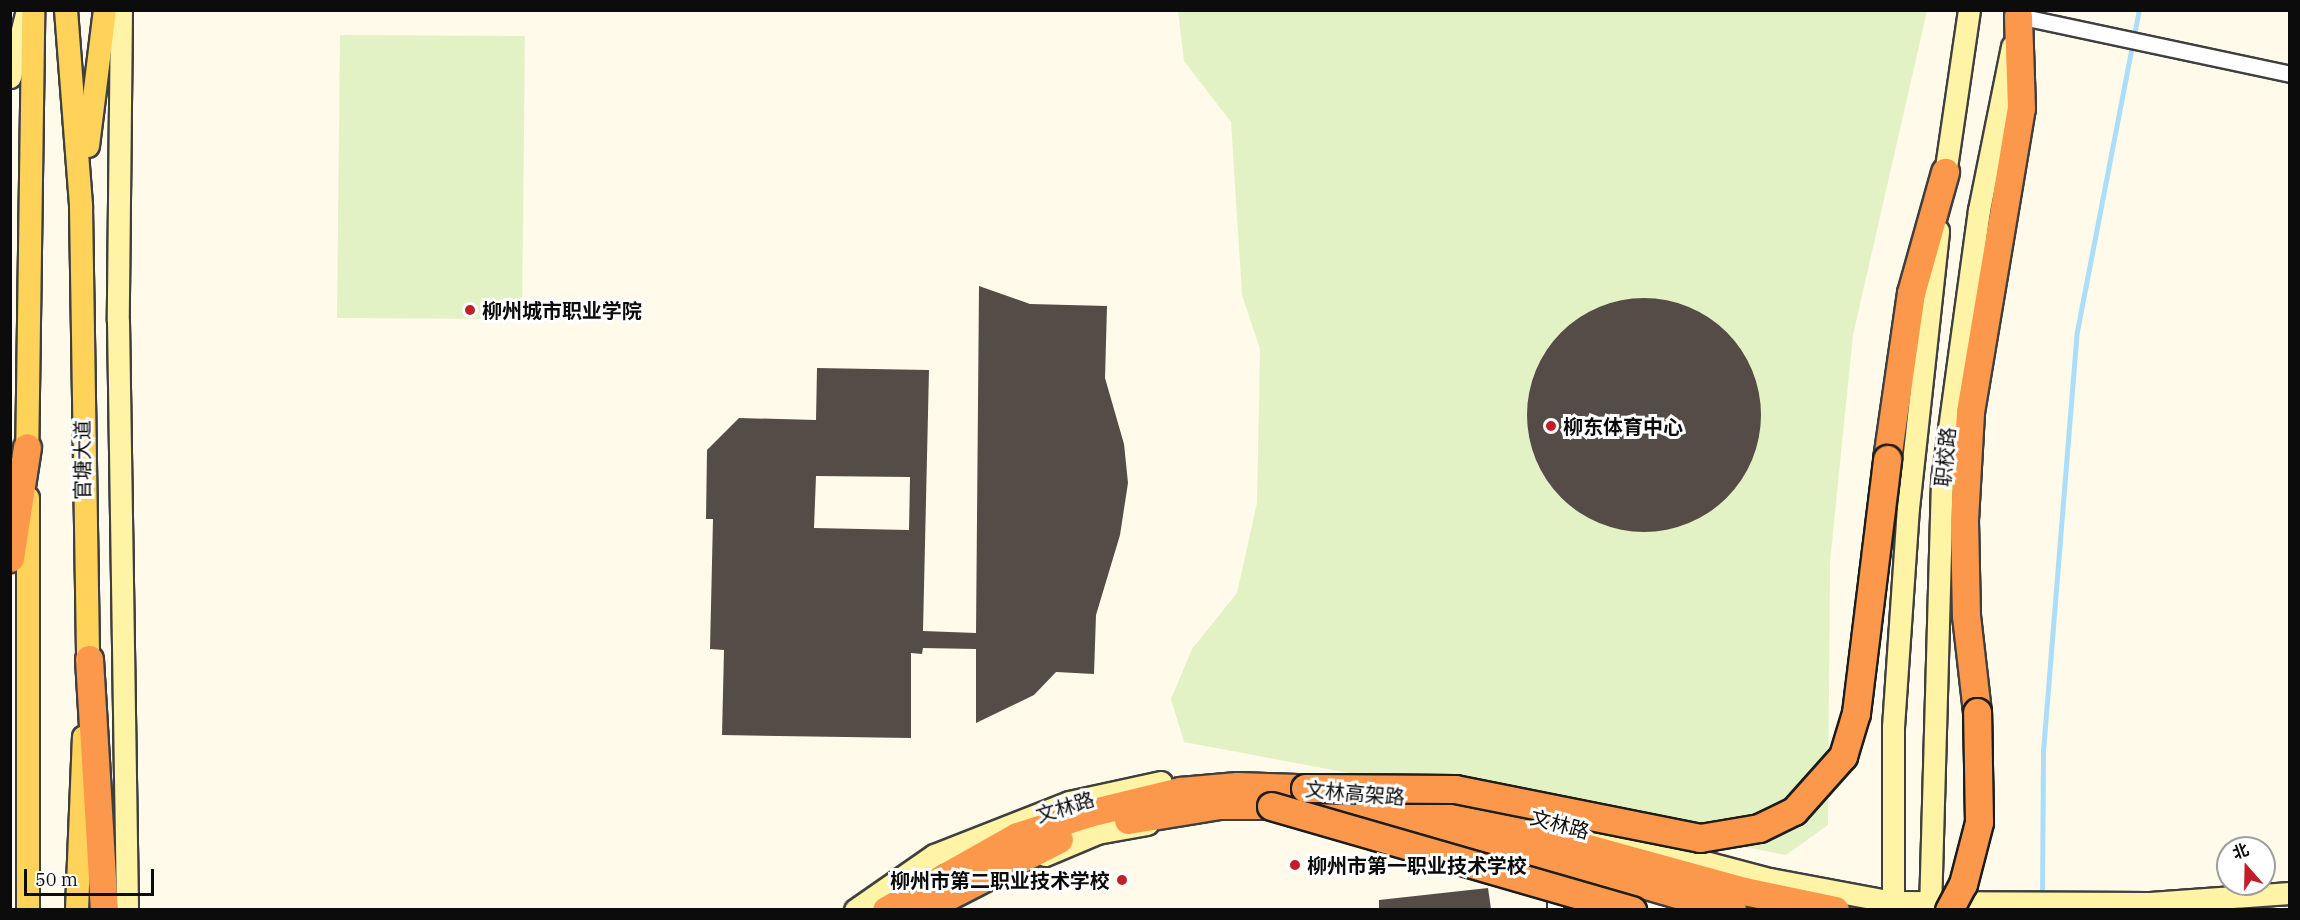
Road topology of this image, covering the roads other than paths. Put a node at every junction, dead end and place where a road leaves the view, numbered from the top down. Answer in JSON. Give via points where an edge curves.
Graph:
{"nodes":[{"id":1,"x":27,"y":10,"type":"edge"},
{"id":2,"x":33,"y":10,"type":"edge"},
{"id":3,"x":66,"y":10,"type":"edge"},
{"id":4,"x":105,"y":10,"type":"edge"},
{"id":5,"x":121,"y":10,"type":"edge"},
{"id":6,"x":1969,"y":10,"type":"edge"},
{"id":7,"x":2019,"y":13,"type":"edge"},
{"id":8,"x":2289,"y":74,"type":"edge"},
{"id":9,"x":10,"y":77,"type":"edge"},
{"id":10,"x":1945,"y":172,"type":"junction"},
{"id":11,"x":81,"y":207,"type":"junction"},
{"id":12,"x":27,"y":447,"type":"junction"},
{"id":13,"x":10,"y":558,"type":"edge"},
{"id":14,"x":89,"y":659,"type":"junction"},
{"id":15,"x":1305,"y":788,"type":"junction"},
{"id":16,"x":1271,"y":806,"type":"junction"},
{"id":17,"x":1555,"y":874,"type":"junction"},
{"id":18,"x":2289,"y":893,"type":"edge"},
{"id":19,"x":1893,"y":906,"type":"edge"},
{"id":20,"x":1936,"y":908,"type":"edge"},
{"id":21,"x":28,"y":909,"type":"edge"},
{"id":22,"x":77,"y":909,"type":"edge"},
{"id":23,"x":104,"y":909,"type":"edge"},
{"id":24,"x":128,"y":909,"type":"edge"},
{"id":25,"x":855,"y":909,"type":"edge"},
{"id":26,"x":886,"y":909,"type":"edge"},
{"id":27,"x":921,"y":909,"type":"edge"},
{"id":28,"x":938,"y":909,"type":"edge"},
{"id":29,"x":1555,"y":909,"type":"edge"},
{"id":30,"x":1632,"y":909,"type":"edge"},
{"id":31,"x":1696,"y":909,"type":"edge"},
{"id":32,"x":1732,"y":909,"type":"edge"},
{"id":33,"x":1835,"y":909,"type":"edge"}],
"edges":[{"from":1,"to":9,"type":"main road"},
{"from":2,"to":12,"type":"main road"},
{"from":3,"to":11,"type":"main road","name":"官塘大道"},
{"from":4,"to":11,"type":"main road"},
{"from":5,"to":24,"type":"main road","via":[[118,321]]},
{"from":6,"to":10,"type":"main road","name":"职校路"},
{"from":7,"to":8,"type":"street"},
{"from":7,"to":20,"type":"main road","name":"职校路","via":[[1979,210],[1942,480]]},
{"from":7,"to":20,"type":"highway","bridge":true,"via":[[2021,108],[1980,334],[1964,520],[1979,822],[1963,884]]},
{"from":10,"to":15,"type":"highway","bridge":true,"via":[[1911,294],[1856,713],[1843,756],[1794,811],[1759,828],[1700,838],[1455,789]]},
{"from":10,"to":19,"type":"main road","name":"职校路","via":[[1908,508],[1893,727]]},
{"from":11,"to":14,"type":"main road","name":"官塘大道","via":[[82,508]]},
{"from":12,"to":13,"type":"highway"},
{"from":12,"to":21,"type":"main road"},
{"from":14,"to":22,"type":"main road","name":"官塘大道"},
{"from":14,"to":23,"type":"highway"},
{"from":15,"to":26,"type":"highway","name":"文林高架路","via":[[1180,791],[1089,813],[1017,836]]},
{"from":15,"to":33,"type":"highway","name":"文林高架路","bridge":true,"via":[[1393,794],[1744,891]]},
{"from":16,"to":27,"type":"highway","name":"文林高架路","via":[[1220,804],[1060,839],[1015,857]]},
{"from":16,"to":30,"type":"highway","bridge":true},
{"from":16,"to":32,"type":"highway","name":"文林高架路","via":[[1308,805],[1474,835]]},
{"from":17,"to":28,"type":"main road","name":"文林路","via":[[1459,848],[1221,811],[1097,833],[962,892]]},
{"from":17,"to":29,"type":"street"},
{"from":17,"to":31,"type":"main road","name":"文林路"},
{"from":18,"to":20,"type":"main road","name":"文林路","via":[[2150,903],[2010,901]]},
{"from":19,"to":20,"type":"main road","name":"文林路"},
{"from":19,"to":25,"type":"main road","name":"文林路","via":[[1770,879],[1424,789],[1184,777],[1069,802],[934,855]]}]}
